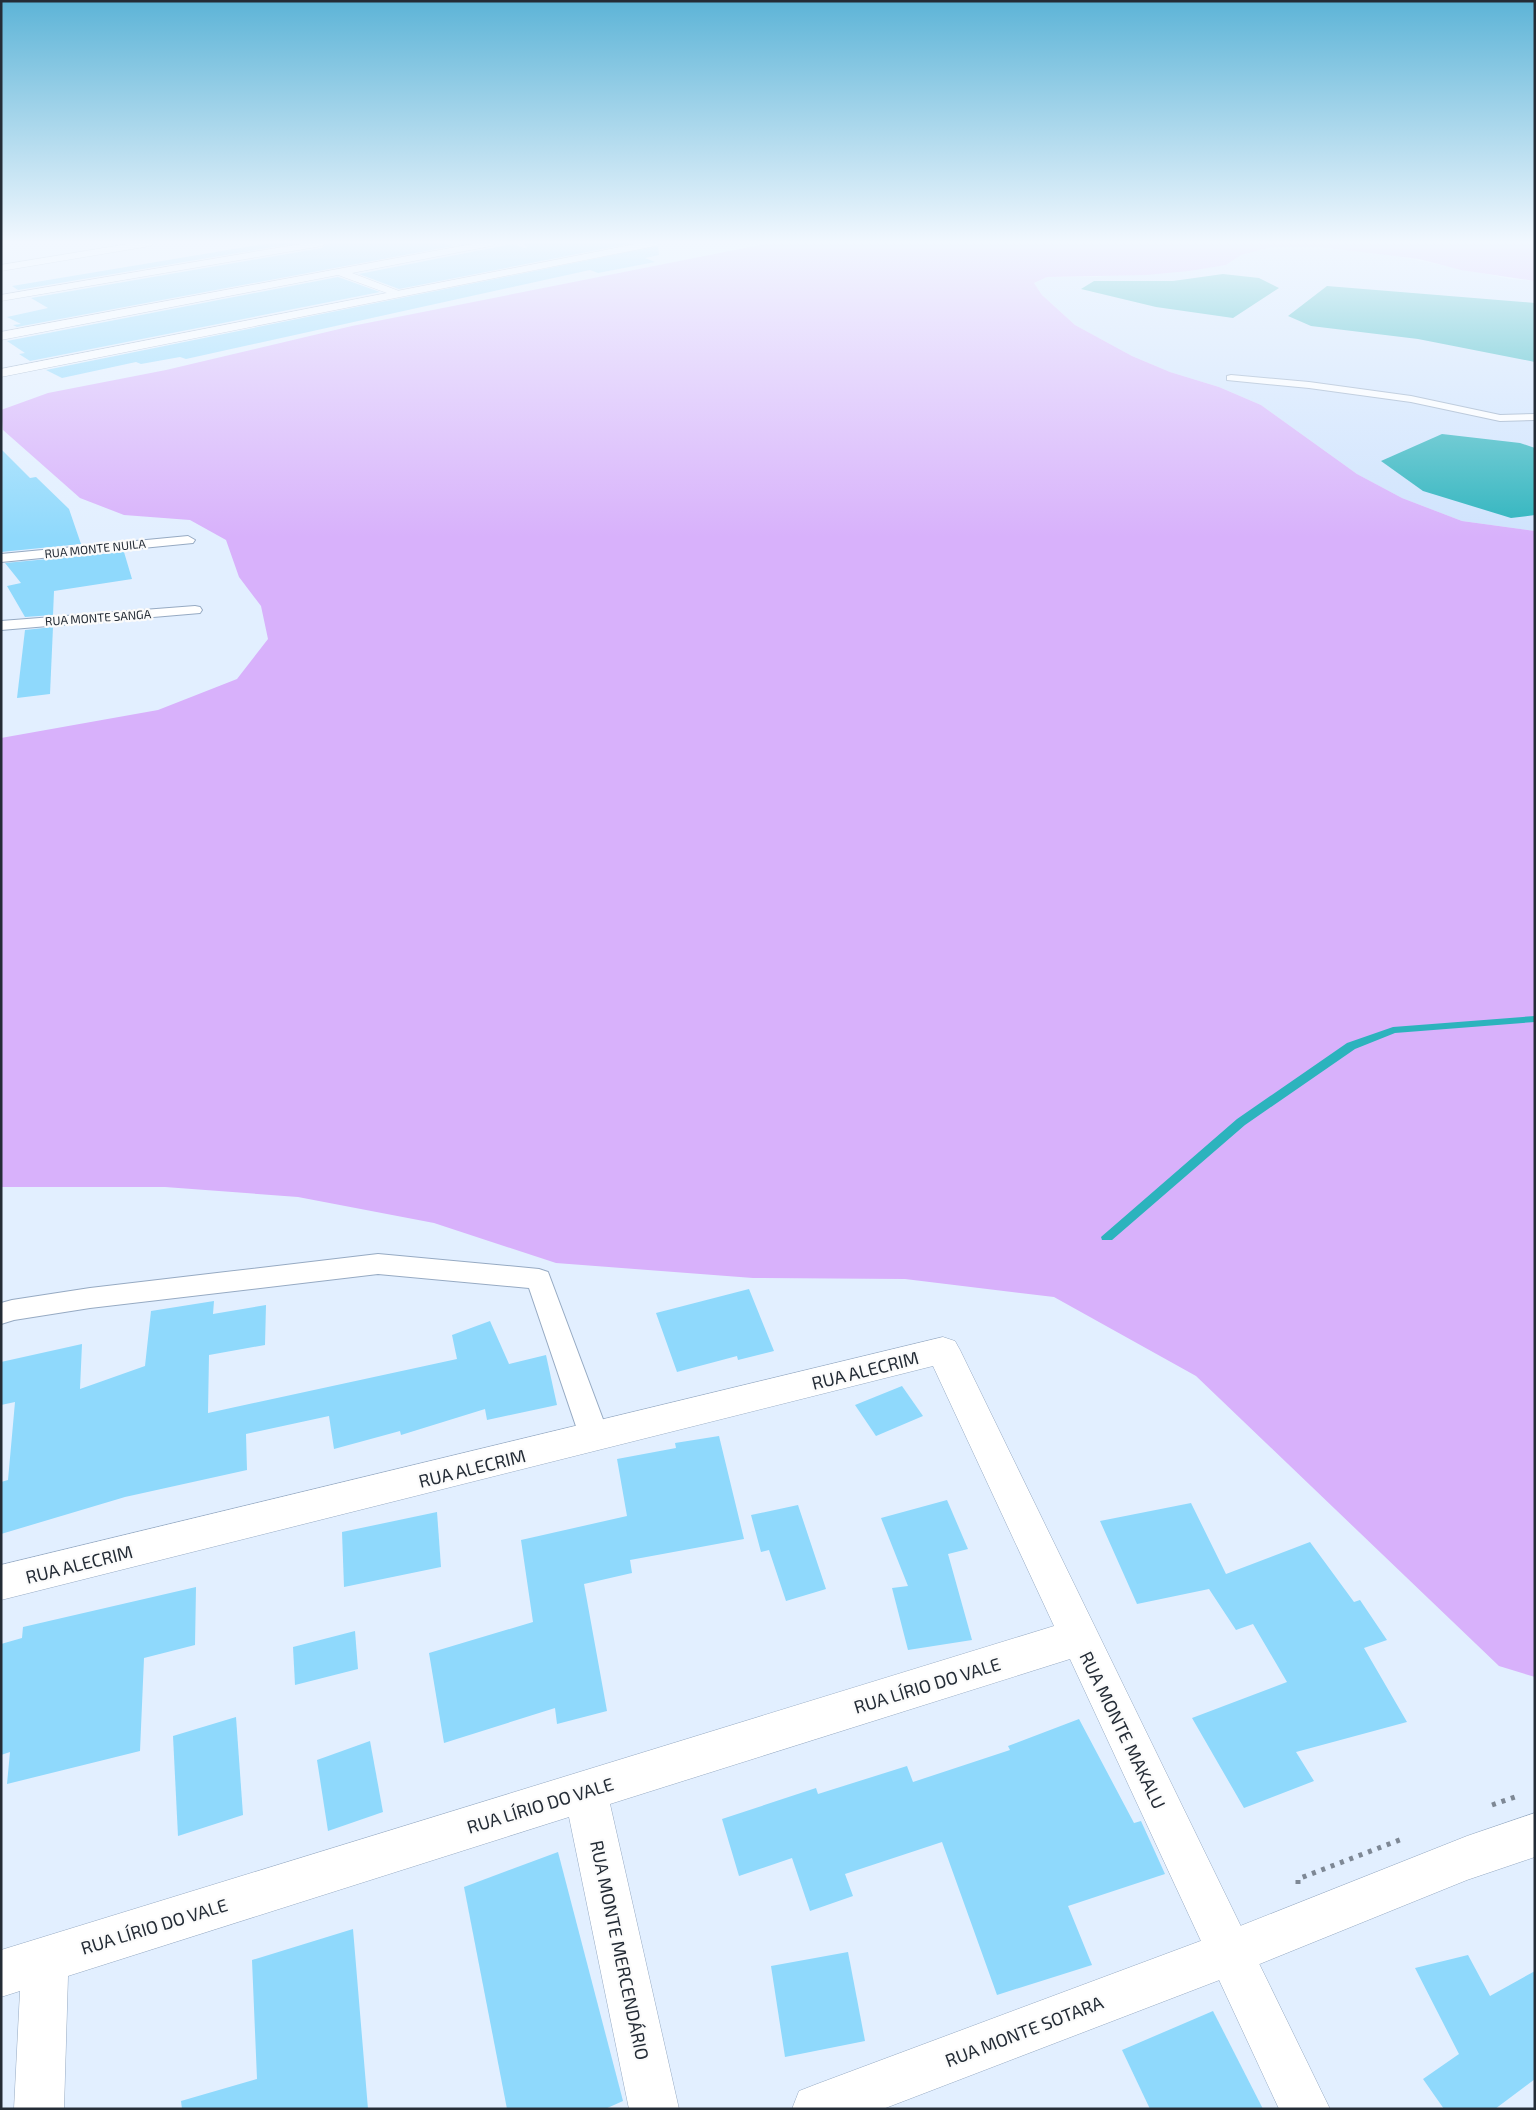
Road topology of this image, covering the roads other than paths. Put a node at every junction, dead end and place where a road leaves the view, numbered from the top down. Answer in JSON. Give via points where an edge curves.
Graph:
{"nodes":[{"id":1,"x":156,"y":341,"type":"edge"},
{"id":2,"x":1,"y":373,"type":"edge"},
{"id":3,"x":1231,"y":378,"type":"dead end"},
{"id":4,"x":1535,"y":417,"type":"edge"},
{"id":5,"x":188,"y":540,"type":"dead end"},
{"id":6,"x":1,"y":558,"type":"edge"},
{"id":7,"x":196,"y":610,"type":"dead end"},
{"id":8,"x":1,"y":626,"type":"edge"},
{"id":9,"x":1,"y":1314,"type":"edge"},
{"id":10,"x":943,"y":1350,"type":"joint"},
{"id":11,"x":595,"y":1438,"type":"junction"},
{"id":12,"x":1,"y":1582,"type":"edge"},
{"id":13,"x":1079,"y":1637,"type":"junction"},
{"id":14,"x":585,"y":1791,"type":"junction"},
{"id":15,"x":1535,"y":1835,"type":"edge"},
{"id":16,"x":1230,"y":1953,"type":"junction"},
{"id":17,"x":45,"y":1960,"type":"junction"},
{"id":18,"x":1,"y":1974,"type":"edge"},
{"id":19,"x":39,"y":2109,"type":"edge"},
{"id":20,"x":654,"y":2109,"type":"edge"},
{"id":21,"x":817,"y":2109,"type":"edge"},
{"id":22,"x":1305,"y":2109,"type":"edge"}],
"edges":[{"from":1,"to":2,"type":"street"},
{"from":3,"to":4,"type":"lane","via":[[1411,399],[1500,418]]},
{"from":5,"to":6,"type":"lane","name":"RUA MONTE NUILA"},
{"from":7,"to":8,"type":"lane","name":"RUA MONTE SANGA"},
{"from":9,"to":11,"type":"lane","via":[[90,1298],[378,1264],[538,1279]]},
{"from":10,"to":11,"type":"street","name":"RUA ALECRIM"},
{"from":10,"to":13,"type":"street","name":"RUA MONTE MAKALU"},
{"from":11,"to":12,"type":"street","name":"RUA ALECRIM"},
{"from":13,"to":14,"type":"street","name":"RUA LÍRIO DO VALE"},
{"from":13,"to":16,"type":"street","name":"RUA MONTE MAKALU"},
{"from":14,"to":17,"type":"street","name":"RUA LÍRIO DO VALE"},
{"from":14,"to":20,"type":"street","name":"RUA MONTE MERCENDÁRIO"},
{"from":15,"to":16,"type":"street","name":"RUA MONTE SOTARA","via":[[1467,1858]]},
{"from":16,"to":21,"type":"street","name":"RUA MONTE SOTARA"},
{"from":16,"to":22,"type":"street","name":"RUA MONTE MAKALU"},
{"from":17,"to":18,"type":"street","name":"RUA LÍRIO DO VALE"},
{"from":17,"to":19,"type":"street"}]}
